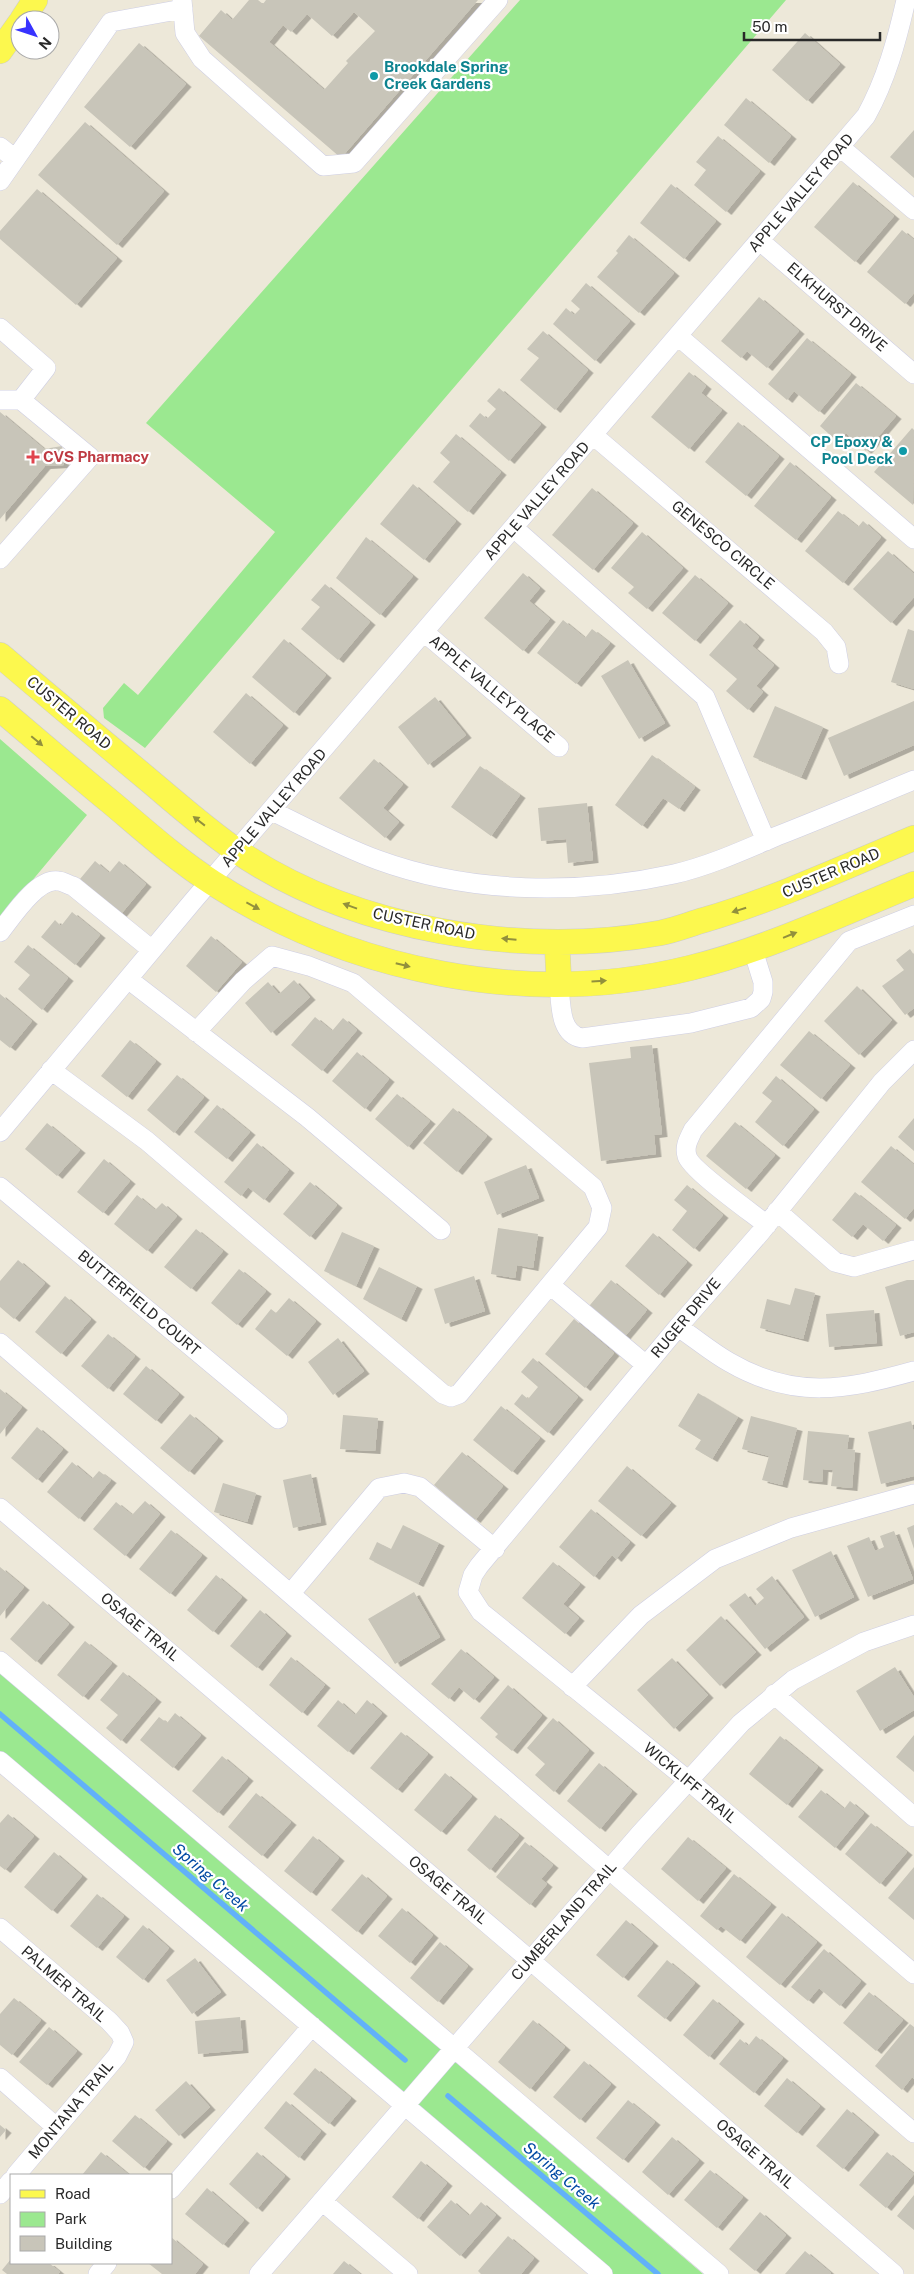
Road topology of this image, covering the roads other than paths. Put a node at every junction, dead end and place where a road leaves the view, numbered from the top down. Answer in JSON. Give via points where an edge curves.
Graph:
{"nodes":[{"id":1,"x":498,"y":0,"type":"edge"},
{"id":2,"x":906,"y":0,"type":"edge"},
{"id":3,"x":183,"y":4,"type":"edge"},
{"id":4,"x":10,"y":37,"type":"edge"},
{"id":5,"x":0,"y":51,"type":"edge"},
{"id":6,"x":840,"y":146,"type":"junction"},
{"id":7,"x":0,"y":147,"type":"edge"},
{"id":8,"x":15,"y":159,"type":"junction"},
{"id":9,"x":0,"y":181,"type":"edge"},
{"id":10,"x":914,"y":210,"type":"edge"},
{"id":11,"x":760,"y":241,"type":"junction"},
{"id":12,"x":0,"y":328,"type":"edge"},
{"id":13,"x":678,"y":336,"type":"junction"},
{"id":14,"x":914,"y":374,"type":"edge"},
{"id":15,"x":0,"y":400,"type":"edge"},
{"id":16,"x":21,"y":400,"type":"junction"},
{"id":17,"x":593,"y":435,"type":"junction"},
{"id":18,"x":514,"y":528,"type":"junction"},
{"id":19,"x":914,"y":539,"type":"edge"},
{"id":20,"x":0,"y":559,"type":"edge"},
{"id":21,"x":424,"y":632,"type":"junction"},
{"id":22,"x":0,"y":655,"type":"edge"},
{"id":23,"x":839,"y":664,"type":"dead end"},
{"id":24,"x":0,"y":709,"type":"edge"},
{"id":25,"x":559,"y":746,"type":"dead end"},
{"id":26,"x":914,"y":780,"type":"edge"},
{"id":27,"x":272,"y":811,"type":"junction"},
{"id":28,"x":914,"y":838,"type":"edge"},
{"id":29,"x":766,"y":841,"type":"junction"},
{"id":30,"x":237,"y":851,"type":"junction"},
{"id":31,"x":211,"y":881,"type":"junction"},
{"id":32,"x":914,"y":884,"type":"edge"},
{"id":33,"x":914,"y":914,"type":"edge"},
{"id":34,"x":0,"y":932,"type":"edge"},
{"id":35,"x":557,"y":942,"type":"junction"},
{"id":36,"x":152,"y":950,"type":"junction"},
{"id":37,"x":753,"y":950,"type":"junction"},
{"id":38,"x":128,"y":979,"type":"junction"},
{"id":39,"x":559,"y":984,"type":"junction"},
{"id":40,"x":196,"y":1032,"type":"junction"},
{"id":41,"x":914,"y":1050,"type":"edge"},
{"id":42,"x":51,"y":1070,"type":"junction"},
{"id":43,"x":0,"y":1132,"type":"edge"},
{"id":44,"x":0,"y":1187,"type":"edge"},
{"id":45,"x":772,"y":1218,"type":"junction"},
{"id":46,"x":441,"y":1230,"type":"dead end"},
{"id":47,"x":914,"y":1250,"type":"edge"},
{"id":48,"x":550,"y":1285,"type":"junction"},
{"id":49,"x":678,"y":1327,"type":"junction"},
{"id":50,"x":0,"y":1343,"type":"edge"},
{"id":51,"x":646,"y":1365,"type":"junction"},
{"id":52,"x":914,"y":1371,"type":"edge"},
{"id":53,"x":278,"y":1419,"type":"dead end"},
{"id":54,"x":914,"y":1494,"type":"edge"},
{"id":55,"x":0,"y":1508,"type":"edge"},
{"id":56,"x":495,"y":1549,"type":"junction"},
{"id":57,"x":468,"y":1592,"type":"joint"},
{"id":58,"x":291,"y":1593,"type":"junction"},
{"id":59,"x":914,"y":1625,"type":"edge"},
{"id":60,"x":0,"y":1661,"type":"edge"},
{"id":61,"x":572,"y":1687,"type":"junction"},
{"id":62,"x":774,"y":1694,"type":"junction"},
{"id":63,"x":0,"y":1761,"type":"edge"},
{"id":64,"x":688,"y":1781,"type":"junction"},
{"id":65,"x":914,"y":1817,"type":"edge"},
{"id":66,"x":608,"y":1871,"type":"junction"},
{"id":67,"x":0,"y":1928,"type":"edge"},
{"id":68,"x":530,"y":1960,"type":"junction"},
{"id":69,"x":914,"y":1974,"type":"edge"},
{"id":70,"x":312,"y":2026,"type":"junction"},
{"id":71,"x":124,"y":2042,"type":"joint"},
{"id":72,"x":454,"y":2048,"type":"junction"},
{"id":73,"x":0,"y":2078,"type":"edge"},
{"id":74,"x":404,"y":2106,"type":"junction"},
{"id":75,"x":56,"y":2127,"type":"junction"},
{"id":76,"x":914,"y":2133,"type":"edge"},
{"id":77,"x":17,"y":2174,"type":"edge"},
{"id":78,"x":10,"y":2182,"type":"edge"},
{"id":79,"x":172,"y":2188,"type":"edge"},
{"id":80,"x":0,"y":2194,"type":"edge"},
{"id":81,"x":322,"y":2201,"type":"junction"},
{"id":82,"x":106,"y":2264,"type":"edge"},
{"id":83,"x":98,"y":2274,"type":"edge"},
{"id":84,"x":259,"y":2274,"type":"edge"},
{"id":85,"x":408,"y":2274,"type":"edge"},
{"id":86,"x":603,"y":2274,"type":"edge"},
{"id":87,"x":719,"y":2274,"type":"edge"},
{"id":88,"x":894,"y":2274,"type":"edge"}],
"edges":[{"from":1,"to":3,"type":"street","via":[[354,163],[323,166],[202,59],[185,33]]},
{"from":2,"to":6,"type":"street","name":"APPLE VALLEY ROAD","via":[[900,30],[879,92],[866,116]]},
{"from":3,"to":8,"type":"street","via":[[111,22]]},
{"from":4,"to":5,"type":"main road"},
{"from":6,"to":10,"type":"street"},
{"from":6,"to":11,"type":"street","name":"APPLE VALLEY ROAD"},
{"from":7,"to":8,"type":"street"},
{"from":8,"to":9,"type":"street"},
{"from":11,"to":13,"type":"street","name":"APPLE VALLEY ROAD"},
{"from":11,"to":14,"type":"street","name":"ELKHURST DRIVE"},
{"from":12,"to":16,"type":"street","via":[[46,368]]},
{"from":13,"to":17,"type":"street","name":"APPLE VALLEY ROAD"},
{"from":13,"to":19,"type":"street"},
{"from":15,"to":16,"type":"street"},
{"from":16,"to":20,"type":"street","via":[[90,457]]},
{"from":17,"to":18,"type":"street","name":"APPLE VALLEY ROAD"},
{"from":17,"to":23,"type":"street","name":"GENESCO CIRCLE","via":[[824,632],[836,647]]},
{"from":18,"to":21,"type":"street","name":"APPLE VALLEY ROAD"},
{"from":18,"to":29,"type":"street","via":[[705,697]]},
{"from":21,"to":25,"type":"street","name":"APPLE VALLEY PLACE"},
{"from":21,"to":27,"type":"street","name":"APPLE VALLEY ROAD"},
{"from":30,"to":22,"type":"main road","name":"CUSTER ROAD","one_way":true},
{"from":24,"to":31,"type":"main road","one_way":true,"via":[[150,835]]},
{"from":26,"to":29,"type":"street"},
{"from":27,"to":29,"type":"street","via":[[380,861],[436,876],[498,886],[601,885],[674,874]]},
{"from":27,"to":30,"type":"street","name":"APPLE VALLEY ROAD"},
{"from":28,"to":35,"type":"main road","name":"CUSTER ROAD","one_way":true,"via":[[747,908],[662,933]]},
{"from":30,"to":31,"type":"street","name":"APPLE VALLEY ROAD"},
{"from":35,"to":30,"type":"main road","name":"CUSTER ROAD","one_way":true,"via":[[466,935],[370,913],[308,890]]},
{"from":31,"to":36,"type":"street","name":"APPLE VALLEY ROAD"},
{"from":31,"to":39,"type":"main road","one_way":true,"via":[[278,919],[363,954],[463,978]]},
{"from":37,"to":32,"type":"main road","one_way":true},
{"from":33,"to":45,"type":"street","via":[[849,941],[693,1130],[686,1145],[687,1158],[698,1171]]},
{"from":34,"to":36,"type":"street","via":[[34,890],[48,882],[58,881],[73,886]]},
{"from":35,"to":39,"type":"main road"},
{"from":36,"to":38,"type":"street","name":"APPLE VALLEY ROAD"},
{"from":39,"to":37,"type":"main road","one_way":true,"via":[[653,976]]},
{"from":37,"to":39,"type":"street","via":[[763,982],[763,992],[756,1005],[691,1023],[582,1038],[573,1036],[564,1021]]},
{"from":38,"to":40,"type":"street"},
{"from":38,"to":42,"type":"street","name":"APPLE VALLEY ROAD"},
{"from":40,"to":46,"type":"street","via":[[307,1117]]},
{"from":40,"to":48,"type":"street","via":[[243,981],[272,956],[353,983],[593,1186],[602,1208],[598,1227]]},
{"from":41,"to":45,"type":"street","name":"RUGER DRIVE","via":[[882,1082]]},
{"from":42,"to":43,"type":"street","name":"APPLE VALLEY ROAD"},
{"from":42,"to":48,"type":"street","via":[[147,1141],[443,1394],[451,1397],[459,1394]]},
{"from":44,"to":53,"type":"street","name":"BUTTERFIELD COURT"},
{"from":45,"to":47,"type":"street","via":[[835,1262],[854,1267]]},
{"from":45,"to":49,"type":"street","name":"RUGER DRIVE"},
{"from":48,"to":51,"type":"street"},
{"from":49,"to":51,"type":"street","name":"RUGER DRIVE"},
{"from":49,"to":52,"type":"street","via":[[729,1362],[784,1384],[811,1389],[870,1383]]},
{"from":50,"to":58,"type":"street"},
{"from":51,"to":56,"type":"street","name":"RUGER DRIVE"},
{"from":54,"to":61,"type":"street","via":[[790,1528],[715,1559],[642,1615]]},
{"from":55,"to":68,"type":"street","name":"OSAGE TRAIL"},
{"from":56,"to":57,"type":"street","name":"RUGER DRIVE","via":[[473,1575]]},
{"from":56,"to":58,"type":"street","via":[[420,1487],[404,1483],[379,1488]]},
{"from":57,"to":61,"type":"street","name":"WICKLIFF TRAIL","via":[[481,1612]]},
{"from":58,"to":66,"type":"street"},
{"from":59,"to":62,"type":"street","name":"CUMBERLAND TRAIL","via":[[864,1642]]},
{"from":60,"to":72,"type":"street"},
{"from":61,"to":64,"type":"street","name":"WICKLIFF TRAIL"},
{"from":62,"to":64,"type":"street","name":"CUMBERLAND TRAIL","via":[[741,1723]]},
{"from":62,"to":65,"type":"street"},
{"from":63,"to":70,"type":"street"},
{"from":64,"to":66,"type":"street","name":"CUMBERLAND TRAIL"},
{"from":64,"to":69,"type":"street","name":"WICKLIFF TRAIL"},
{"from":66,"to":68,"type":"street","name":"CUMBERLAND TRAIL"},
{"from":66,"to":76,"type":"street"},
{"from":67,"to":71,"type":"street","name":"PALMER TRAIL","via":[[109,2021]]},
{"from":68,"to":72,"type":"street","name":"CUMBERLAND TRAIL"},
{"from":68,"to":88,"type":"street","name":"OSAGE TRAIL"},
{"from":70,"to":74,"type":"street"},
{"from":70,"to":79,"type":"street"},
{"from":71,"to":75,"type":"street","name":"MONTANA TRAIL","via":[[117,2056]]},
{"from":72,"to":74,"type":"street","name":"CUMBERLAND TRAIL"},
{"from":72,"to":87,"type":"street"},
{"from":73,"to":75,"type":"street"},
{"from":74,"to":81,"type":"street","name":"CUMBERLAND TRAIL"},
{"from":74,"to":86,"type":"street"},
{"from":75,"to":77,"type":"street","name":"MONTANA TRAIL"},
{"from":78,"to":80,"type":"street"},
{"from":81,"to":84,"type":"street","name":"CUMBERLAND TRAIL"},
{"from":81,"to":85,"type":"street"},
{"from":82,"to":83,"type":"street"}]}
